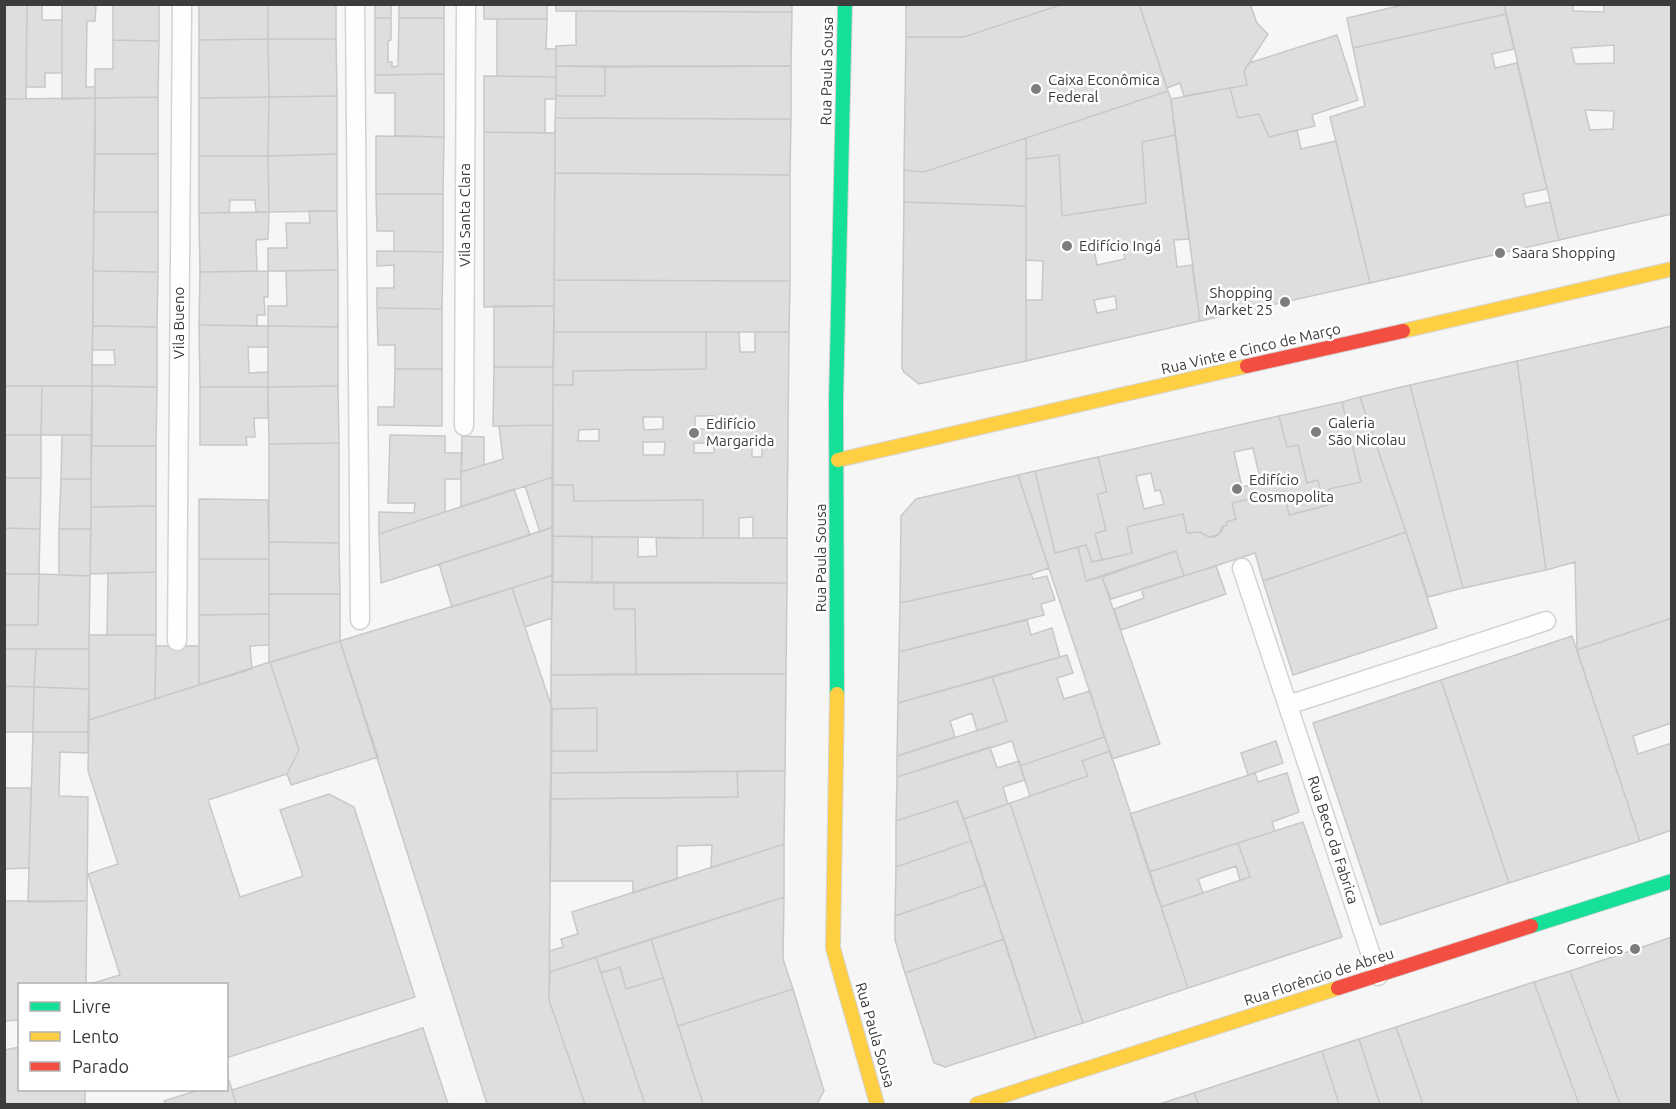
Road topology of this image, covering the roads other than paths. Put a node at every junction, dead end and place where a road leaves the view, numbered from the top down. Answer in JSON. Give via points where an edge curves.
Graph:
{"nodes":[{"id":1,"x":182,"y":4,"type":"edge"},
{"id":2,"x":355,"y":4,"type":"edge"},
{"id":3,"x":466,"y":4,"type":"edge"},
{"id":4,"x":844,"y":4,"type":"edge"},
{"id":5,"x":1671,"y":269,"type":"edge"},
{"id":6,"x":464,"y":426,"type":"dead end"},
{"id":7,"x":838,"y":460,"type":"junction"},
{"id":8,"x":1242,"y":568,"type":"dead end"},
{"id":9,"x":360,"y":620,"type":"dead end"},
{"id":10,"x":1545,"y":621,"type":"dead end"},
{"id":11,"x":177,"y":641,"type":"dead end"},
{"id":12,"x":1288,"y":705,"type":"junction"},
{"id":13,"x":1671,"y":881,"type":"edge"},
{"id":14,"x":1378,"y":976,"type":"junction"},
{"id":15,"x":877,"y":1104,"type":"edge"},
{"id":16,"x":977,"y":1104,"type":"edge"}],
"edges":[{"from":1,"to":11,"type":"lane","name":"Vila Bueno"},
{"from":2,"to":9,"type":"lane"},
{"from":3,"to":6,"type":"lane","name":"Vila Santa Clara"},
{"from":4,"to":7,"type":"street","name":"Rua Paula Sousa"},
{"from":5,"to":7,"type":"street","name":"Rua Vinte e Cinco de Março"},
{"from":7,"to":15,"type":"street","name":"Rua Paula Sousa","via":[[833,948]]},
{"from":8,"to":12,"type":"lane","name":"Rua Beco da Fabrica"},
{"from":10,"to":12,"type":"lane"},
{"from":12,"to":14,"type":"lane","name":"Rua Beco da Fabrica"},
{"from":13,"to":14,"type":"street","name":"Rua Florêncio de Abreu"},
{"from":14,"to":16,"type":"street","name":"Rua Florêncio de Abreu"}]}
